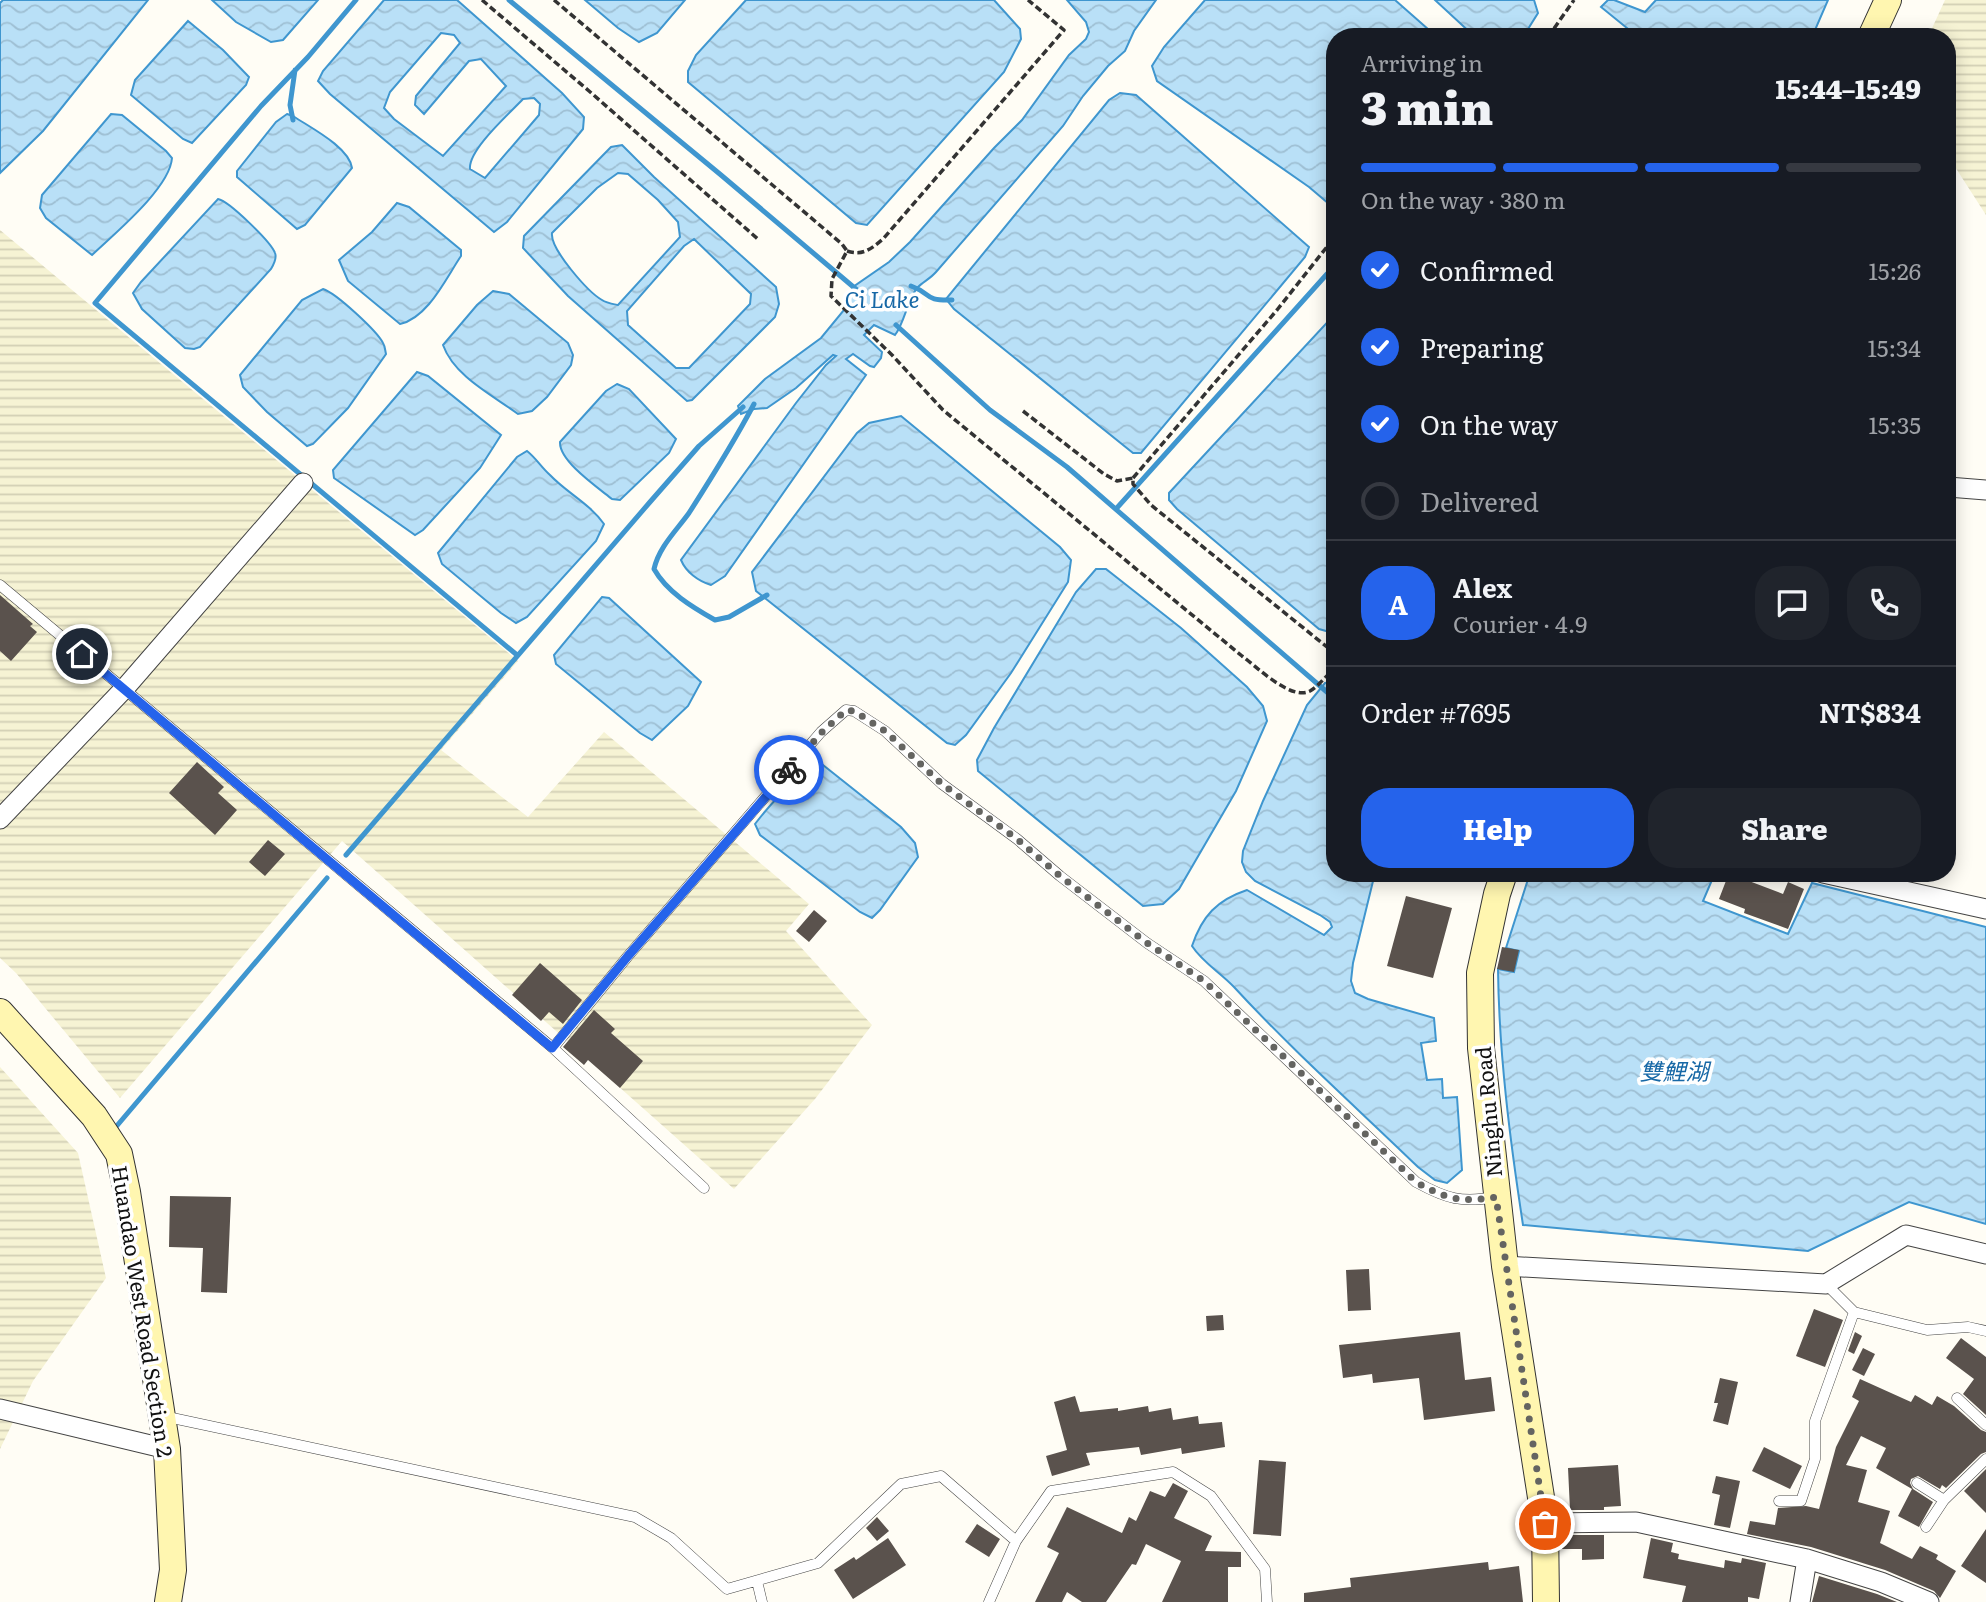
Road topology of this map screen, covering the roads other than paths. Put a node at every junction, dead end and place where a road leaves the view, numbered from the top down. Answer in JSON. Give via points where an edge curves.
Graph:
{"nodes":[{"id":1,"x":1888,"y":0,"type":"edge"},
{"id":2,"x":1875,"y":28,"type":"edge"},
{"id":3,"x":303,"y":483,"type":"dead end"},
{"id":4,"x":1956,"y":487,"type":"edge"},
{"id":5,"x":1986,"y":489,"type":"edge"},
{"id":6,"x":0,"y":585,"type":"edge"},
{"id":7,"x":124,"y":689,"type":"junction"},
{"id":8,"x":0,"y":819,"type":"edge"},
{"id":9,"x":1501,"y":882,"type":"edge"},
{"id":10,"x":1864,"y":882,"type":"edge"},
{"id":11,"x":1986,"y":909,"type":"edge"},
{"id":12,"x":0,"y":1012,"type":"edge"},
{"id":13,"x":552,"y":1048,"type":"junction"},
{"id":14,"x":704,"y":1188,"type":"dead end"},
{"id":15,"x":1496,"y":1197,"type":"junction"},
{"id":16,"x":1986,"y":1254,"type":"edge"},
{"id":17,"x":1505,"y":1266,"type":"junction"},
{"id":18,"x":1826,"y":1284,"type":"junction"},
{"id":19,"x":1854,"y":1312,"type":"junction"},
{"id":20,"x":1986,"y":1331,"type":"edge"},
{"id":21,"x":1957,"y":1398,"type":"dead end"},
{"id":22,"x":0,"y":1409,"type":"edge"},
{"id":23,"x":162,"y":1416,"type":"junction"},
{"id":24,"x":1986,"y":1425,"type":"edge"},
{"id":25,"x":167,"y":1449,"type":"junction"},
{"id":26,"x":1986,"y":1459,"type":"edge"},
{"id":27,"x":1917,"y":1483,"type":"dead end"},
{"id":28,"x":1944,"y":1500,"type":"junction"},
{"id":29,"x":1779,"y":1501,"type":"dead end"},
{"id":30,"x":1545,"y":1524,"type":"junction"},
{"id":31,"x":172,"y":1527,"type":"junction"},
{"id":32,"x":1926,"y":1527,"type":"dead end"},
{"id":33,"x":1016,"y":1541,"type":"junction"},
{"id":34,"x":1807,"y":1559,"type":"junction"},
{"id":35,"x":757,"y":1581,"type":"junction"},
{"id":36,"x":168,"y":1602,"type":"edge"},
{"id":37,"x":187,"y":1602,"type":"edge"},
{"id":38,"x":762,"y":1602,"type":"edge"},
{"id":39,"x":989,"y":1602,"type":"edge"},
{"id":40,"x":1267,"y":1602,"type":"edge"},
{"id":41,"x":1546,"y":1602,"type":"edge"},
{"id":42,"x":1800,"y":1602,"type":"edge"},
{"id":43,"x":1929,"y":1602,"type":"edge"}],
"edges":[{"from":1,"to":2,"type":"main road"},
{"from":3,"to":7,"type":"street"},
{"from":4,"to":5,"type":"street"},
{"from":6,"to":7,"type":"lane"},
{"from":7,"to":8,"type":"street"},
{"from":7,"to":13,"type":"lane"},
{"from":9,"to":15,"type":"main road","name":"Ninghu Road","via":[[1480,973],[1479,1007]]},
{"from":10,"to":11,"type":"street"},
{"from":12,"to":23,"type":"main road","name":"Huandao West Road Section 2","via":[[94,1116],[119,1154]]},
{"from":13,"to":14,"type":"lane"},
{"from":13,"to":15,"type":"lane","via":[[821,733],[846,710],[854,711],[885,731],[942,784],[1060,876],[1204,981],[1416,1182],[1463,1201]]},
{"from":15,"to":17,"type":"main road","name":"Ninghu Road"},
{"from":16,"to":18,"type":"street","via":[[1906,1235]]},
{"from":17,"to":18,"type":"street"},
{"from":17,"to":30,"type":"main road","name":"Ninghu Road"},
{"from":18,"to":19,"type":"lane"},
{"from":19,"to":20,"type":"lane","via":[[1927,1330],[1968,1327]]},
{"from":19,"to":29,"type":"lane","via":[[1815,1421],[1815,1459],[1801,1501]]},
{"from":21,"to":24,"type":"lane"},
{"from":22,"to":25,"type":"street"},
{"from":23,"to":25,"type":"main road","name":"Huandao West Road Section 2"},
{"from":23,"to":35,"type":"lane","via":[[635,1517],[671,1538],[727,1589]]},
{"from":25,"to":31,"type":"main road","name":"Huandao West Road Section 2"},
{"from":26,"to":28,"type":"lane"},
{"from":27,"to":28,"type":"lane"},
{"from":28,"to":32,"type":"lane"},
{"from":30,"to":34,"type":"street","via":[[1636,1522]]},
{"from":30,"to":41,"type":"main road","name":"Ninghu Road"},
{"from":31,"to":36,"type":"main road"},
{"from":31,"to":37,"type":"main road"},
{"from":33,"to":35,"type":"lane","via":[[941,1476],[901,1484],[818,1563]]},
{"from":33,"to":39,"type":"lane"},
{"from":33,"to":40,"type":"lane","via":[[1051,1491],[1172,1472],[1211,1496],[1265,1569]]},
{"from":34,"to":42,"type":"street"},
{"from":34,"to":43,"type":"street"},
{"from":35,"to":38,"type":"lane"}]}
